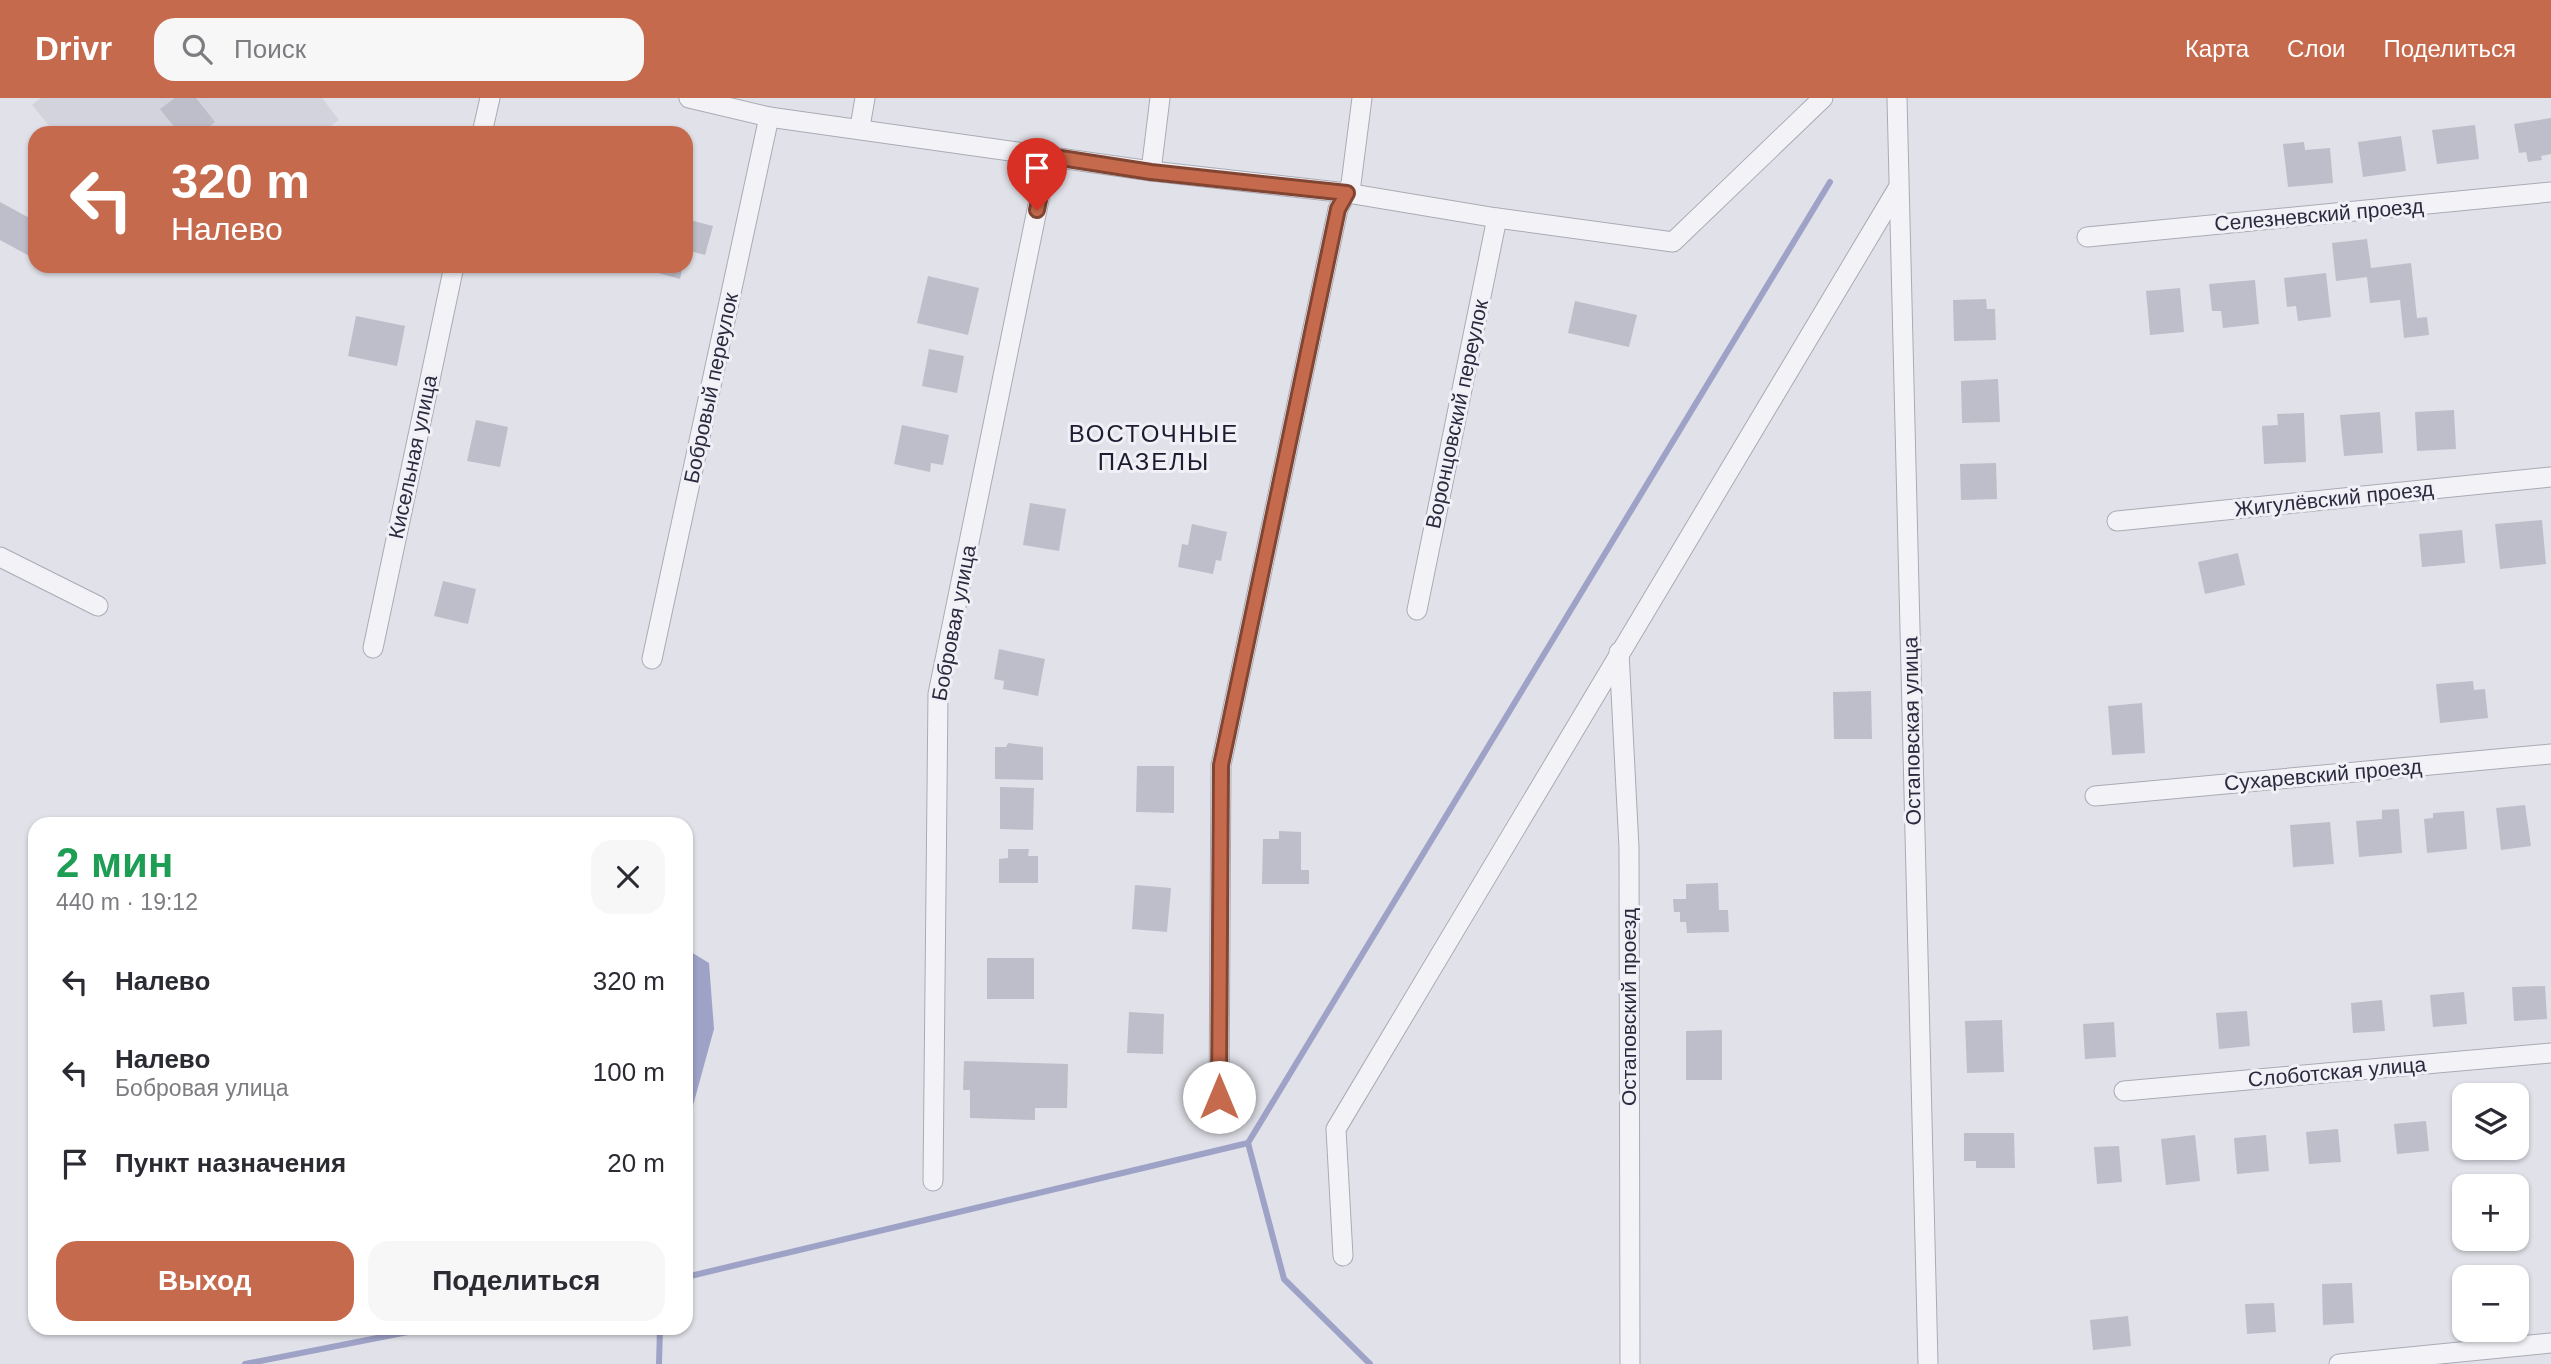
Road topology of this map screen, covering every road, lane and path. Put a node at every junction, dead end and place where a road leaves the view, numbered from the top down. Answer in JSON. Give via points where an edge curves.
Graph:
{"nodes":[{"id":1,"x":490,"y":98,"type":"edge"},
{"id":2,"x":688,"y":98,"type":"edge"},
{"id":3,"x":864,"y":98,"type":"edge"},
{"id":4,"x":1160,"y":98,"type":"edge"},
{"id":5,"x":1362,"y":98,"type":"edge"},
{"id":6,"x":1823,"y":98,"type":"edge"},
{"id":7,"x":1897,"y":98,"type":"edge"},
{"id":8,"x":769,"y":117,"type":"junction"},
{"id":9,"x":484,"y":126,"type":"edge"},
{"id":10,"x":860,"y":127,"type":"junction"},
{"id":11,"x":1048,"y":156,"type":"junction"},
{"id":12,"x":1151,"y":172,"type":"junction"},
{"id":13,"x":1898,"y":187,"type":"junction"},
{"id":14,"x":2551,"y":192,"type":"edge"},
{"id":15,"x":1347,"y":193,"type":"junction"},
{"id":16,"x":1497,"y":218,"type":"junction"},
{"id":17,"x":2087,"y":237,"type":"dead end"},
{"id":18,"x":453,"y":273,"type":"edge"},
{"id":19,"x":2551,"y":477,"type":"edge"},
{"id":20,"x":2117,"y":521,"type":"dead end"},
{"id":21,"x":0,"y":557,"type":"edge"},
{"id":22,"x":98,"y":606,"type":"dead end"},
{"id":23,"x":1417,"y":610,"type":"dead end"},
{"id":24,"x":373,"y":648,"type":"dead end"},
{"id":25,"x":1619,"y":651,"type":"junction"},
{"id":26,"x":652,"y":659,"type":"dead end"},
{"id":27,"x":2551,"y":754,"type":"edge"},
{"id":28,"x":2095,"y":796,"type":"dead end"},
{"id":29,"x":2551,"y":1054,"type":"edge"},
{"id":30,"x":2124,"y":1091,"type":"dead end"},
{"id":31,"x":1219,"y":1097,"type":"dead end"},
{"id":32,"x":933,"y":1181,"type":"dead end"},
{"id":33,"x":1343,"y":1256,"type":"dead end"},
{"id":34,"x":2551,"y":1343,"type":"edge"},
{"id":35,"x":1630,"y":1364,"type":"edge"},
{"id":36,"x":1928,"y":1364,"type":"edge"},
{"id":37,"x":2339,"y":1364,"type":"edge"}],
"edges":[{"from":1,"to":9,"type":"street"},
{"from":2,"to":8,"type":"street"},
{"from":3,"to":10,"type":"street"},
{"from":4,"to":12,"type":"street"},
{"from":5,"to":15,"type":"street"},
{"from":6,"to":16,"type":"street","via":[[1673,242]]},
{"from":7,"to":13,"type":"street","name":"Остаповская улица"},
{"from":8,"to":10,"type":"street"},
{"from":8,"to":26,"type":"street","name":"Бобровый переулок"},
{"from":10,"to":11,"type":"street"},
{"from":11,"to":12,"type":"street"},
{"from":11,"to":32,"type":"street","name":"Бобровая улица","via":[[938,694]]},
{"from":12,"to":15,"type":"street"},
{"from":13,"to":25,"type":"street"},
{"from":13,"to":36,"type":"street","name":"Остаповская улица"},
{"from":14,"to":17,"type":"street","name":"Селезневский проезд"},
{"from":15,"to":16,"type":"street"},
{"from":15,"to":31,"type":"street","via":[[1338,209],[1221,765]]},
{"from":16,"to":23,"type":"street","name":"Воронцовский переулок"},
{"from":18,"to":24,"type":"street","name":"Кисельная улица"},
{"from":19,"to":20,"type":"street","name":"Жигулёвский проезд"},
{"from":21,"to":22,"type":"street"},
{"from":25,"to":33,"type":"street","via":[[1336,1129]]},
{"from":25,"to":35,"type":"street","name":"Остаповский проезд","via":[[1629,848]]},
{"from":27,"to":28,"type":"street","name":"Сухаревский проезд"},
{"from":29,"to":30,"type":"street","name":"Слоботская улица"},
{"from":34,"to":37,"type":"street"}]}
